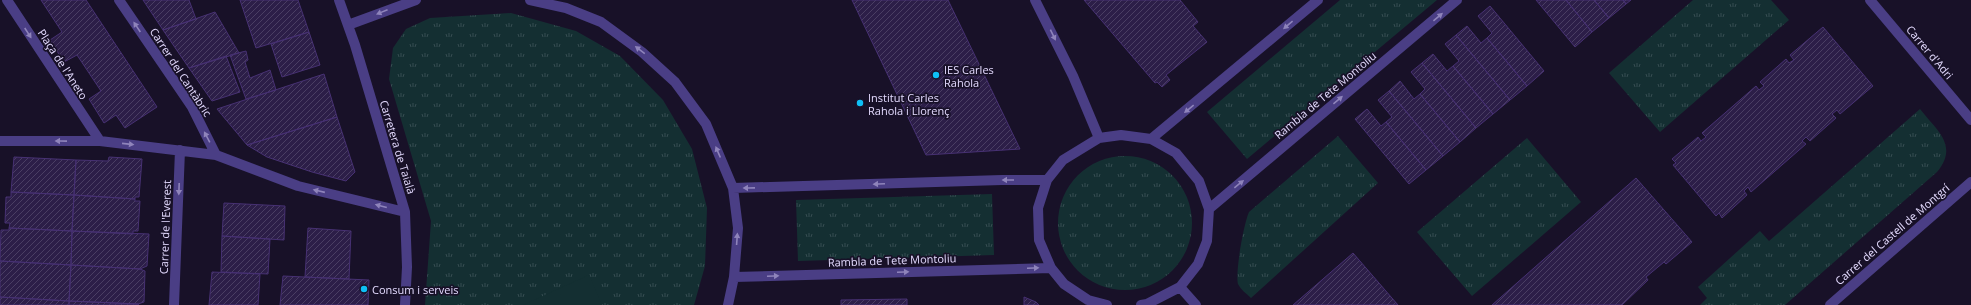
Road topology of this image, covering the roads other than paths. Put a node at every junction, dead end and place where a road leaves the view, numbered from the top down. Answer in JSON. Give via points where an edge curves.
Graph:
{"nodes":[{"id":1,"x":7,"y":0,"type":"edge"},
{"id":2,"x":119,"y":0,"type":"edge"},
{"id":3,"x":339,"y":0,"type":"edge"},
{"id":4,"x":416,"y":0,"type":"edge"},
{"id":5,"x":530,"y":0,"type":"edge"},
{"id":6,"x":1036,"y":0,"type":"edge"},
{"id":7,"x":1318,"y":0,"type":"edge"},
{"id":8,"x":1457,"y":0,"type":"edge"},
{"id":9,"x":1870,"y":0,"type":"edge"},
{"id":10,"x":348,"y":26,"type":"junction"},
{"id":11,"x":1971,"y":120,"type":"edge"},
{"id":12,"x":1099,"y":138,"type":"junction"},
{"id":13,"x":1151,"y":139,"type":"junction"},
{"id":14,"x":0,"y":141,"type":"edge"},
{"id":15,"x":100,"y":141,"type":"junction"},
{"id":16,"x":180,"y":150,"type":"junction"},
{"id":17,"x":216,"y":154,"type":"junction"},
{"id":18,"x":1048,"y":180,"type":"junction"},
{"id":19,"x":1971,"y":182,"type":"edge"},
{"id":20,"x":733,"y":188,"type":"junction"},
{"id":21,"x":1209,"y":209,"type":"junction"},
{"id":22,"x":404,"y":212,"type":"junction"},
{"id":23,"x":1051,"y":268,"type":"junction"},
{"id":24,"x":734,"y":277,"type":"junction"},
{"id":25,"x":1180,"y":287,"type":"junction"},
{"id":26,"x":174,"y":305,"type":"edge"},
{"id":27,"x":405,"y":305,"type":"edge"},
{"id":28,"x":728,"y":305,"type":"edge"},
{"id":29,"x":1107,"y":305,"type":"edge"},
{"id":30,"x":1141,"y":305,"type":"edge"},
{"id":31,"x":1196,"y":305,"type":"edge"},
{"id":32,"x":1830,"y":305,"type":"edge"}],
"edges":[{"from":1,"to":15,"type":"street","name":"Plaça de l'Aneto","one_way":true},
{"from":17,"to":2,"type":"street","name":"Carrer del Cantàbric","one_way":true,"via":[[192,108]]},
{"from":3,"to":10,"type":"street","name":"Carretera de Taialà"},
{"from":4,"to":10,"type":"street","one_way":true},
{"from":20,"to":5,"type":"street","one_way":true,"via":[[706,124],[674,82],[648,57],[601,22],[566,8]]},
{"from":6,"to":12,"type":"street","one_way":true,"via":[[1073,76]]},
{"from":7,"to":13,"type":"street","one_way":true},
{"from":21,"to":8,"type":"street","name":"Rambla de Tete Montoliu","one_way":true},
{"from":9,"to":11,"type":"street","name":"Carrer d'Adri"},
{"from":10,"to":22,"type":"street","name":"Carretera de Taialà"},
{"from":12,"to":13,"type":"street","via":[[1121,135]]},
{"from":12,"to":18,"type":"street","via":[[1063,160]]},
{"from":13,"to":21,"type":"street","via":[[1176,153],[1186,164],[1199,181]]},
{"from":15,"to":14,"type":"street","one_way":true},
{"from":15,"to":16,"type":"street","one_way":true},
{"from":16,"to":17,"type":"street"},
{"from":16,"to":26,"type":"street","name":"Carrer de l'Everest","one_way":true},
{"from":22,"to":17,"type":"street","one_way":true,"via":[[298,186]]},
{"from":18,"to":20,"type":"street","one_way":true},
{"from":18,"to":23,"type":"street","via":[[1038,208],[1039,240]]},
{"from":19,"to":32,"type":"street","name":"Carrer del Castell de Montgrí"},
{"from":24,"to":20,"type":"street","one_way":true,"via":[[738,228]]},
{"from":21,"to":25,"type":"street","via":[[1208,241],[1198,264]]},
{"from":22,"to":27,"type":"street","name":"Carretera de Taialà","via":[[407,267]]},
{"from":24,"to":23,"type":"street","name":"Rambla de Tete Montoliu","one_way":true},
{"from":23,"to":29,"type":"street","via":[[1064,284],[1088,300]]},
{"from":24,"to":28,"type":"street"},
{"from":25,"to":30,"type":"street"},
{"from":25,"to":31,"type":"street"}]}
